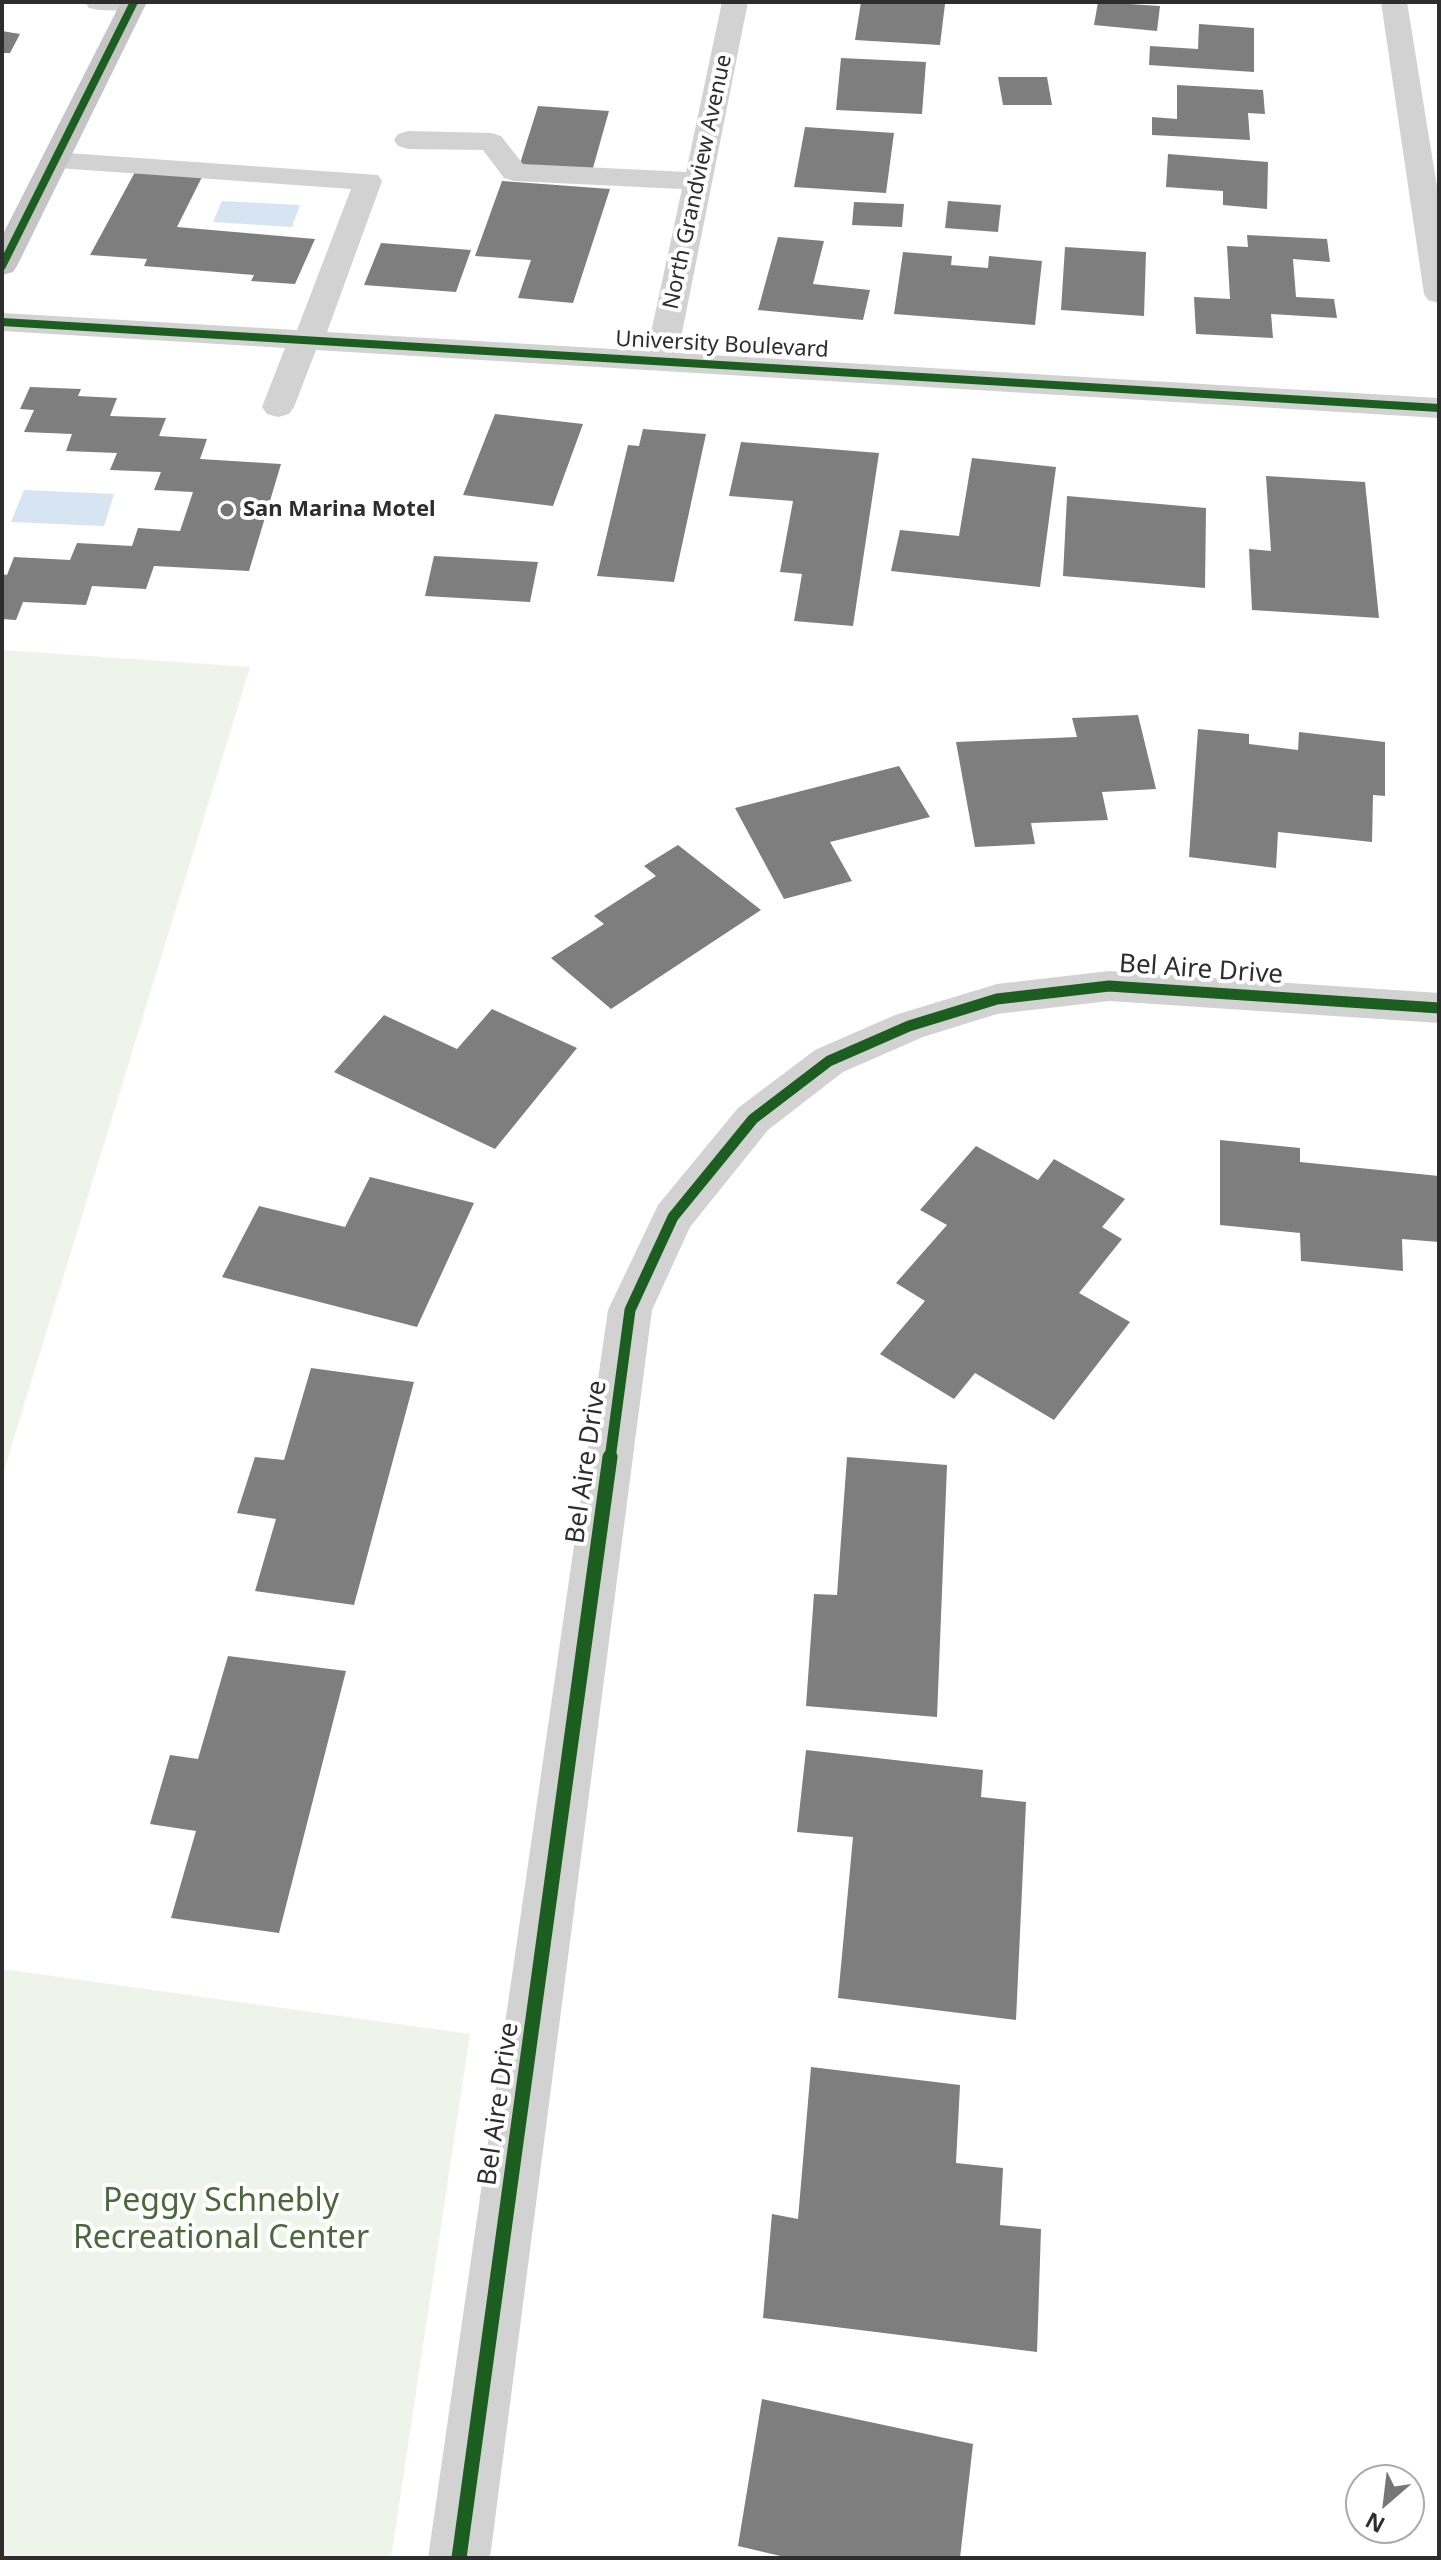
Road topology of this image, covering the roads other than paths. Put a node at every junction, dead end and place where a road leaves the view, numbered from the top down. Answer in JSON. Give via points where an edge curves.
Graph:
{"nodes":[{"id":1,"x":98,"y":2,"type":"edge"},
{"id":2,"x":735,"y":2,"type":"edge"},
{"id":3,"x":1394,"y":2,"type":"edge"},
{"id":4,"x":134,"y":3,"type":"edge"},
{"id":5,"x":408,"y":140,"type":"dead end"},
{"id":6,"x":54,"y":161,"type":"junction"},
{"id":7,"x":698,"y":181,"type":"junction"},
{"id":8,"x":9,"y":237,"type":"edge"},
{"id":9,"x":2,"y":266,"type":"edge"},
{"id":10,"x":1439,"y":294,"type":"edge"},
{"id":11,"x":2,"y":322,"type":"edge"},
{"id":12,"x":306,"y":340,"type":"junction"},
{"id":13,"x":661,"y":361,"type":"junction"},
{"id":14,"x":278,"y":407,"type":"dead end"},
{"id":15,"x":1439,"y":408,"type":"edge"},
{"id":16,"x":1439,"y":1008,"type":"edge"},
{"id":17,"x":459,"y":2558,"type":"edge"}],
"edges":[{"from":1,"to":4,"type":"street"},
{"from":2,"to":7,"type":"street","name":"North Grandview Avenue"},
{"from":3,"to":10,"type":"street"},
{"from":4,"to":6,"type":"main road"},
{"from":5,"to":7,"type":"street","via":[[491,142],[514,172]]},
{"from":6,"to":8,"type":"main road"},
{"from":6,"to":12,"type":"street","via":[[368,181]]},
{"from":7,"to":13,"type":"street","name":"North Grandview Avenue"},
{"from":8,"to":9,"type":"main road"},
{"from":11,"to":12,"type":"street","name":"University Boulevard"},
{"from":12,"to":13,"type":"street","name":"University Boulevard"},
{"from":12,"to":14,"type":"street"},
{"from":13,"to":15,"type":"street","name":"University Boulevard"},
{"from":16,"to":17,"type":"street","name":"Bel Aire Drive","via":[[1109,986],[997,999],[909,1026],[829,1061],[753,1119],[673,1217],[630,1310]]}]}
